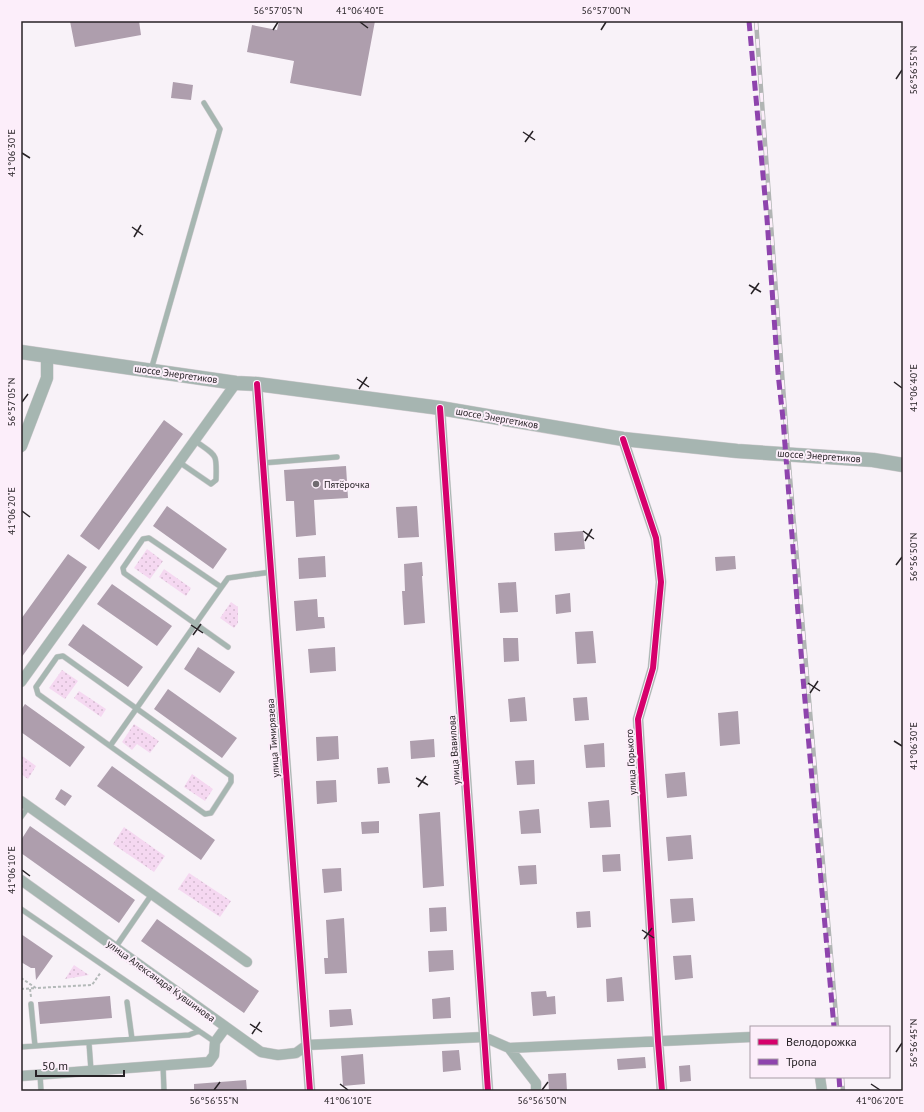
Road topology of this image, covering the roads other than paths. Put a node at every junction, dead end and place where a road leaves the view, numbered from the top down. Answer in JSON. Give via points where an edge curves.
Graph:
{"nodes":[{"id":1,"x":204,"y":103,"type":"dead end"},
{"id":2,"x":21,"y":352,"type":"edge"},
{"id":3,"x":47,"y":356,"type":"junction"},
{"id":4,"x":151,"y":371,"type":"junction"},
{"id":5,"x":236,"y":383,"type":"junction"},
{"id":6,"x":257,"y":384,"type":"junction"},
{"id":7,"x":440,"y":408,"type":"junction"},
{"id":8,"x":624,"y":439,"type":"junction"},
{"id":9,"x":194,"y":440,"type":"junction"},
{"id":10,"x":21,"y":446,"type":"edge"},
{"id":11,"x":337,"y":457,"type":"dead end"},
{"id":12,"x":179,"y":462,"type":"junction"},
{"id":13,"x":263,"y":463,"type":"junction"},
{"id":14,"x":903,"y":465,"type":"edge"},
{"id":15,"x":271,"y":572,"type":"junction"},
{"id":16,"x":221,"y":587,"type":"junction"},
{"id":17,"x":196,"y":624,"type":"junction"},
{"id":18,"x":228,"y":647,"type":"dead end"},
{"id":19,"x":21,"y":682,"type":"edge"},
{"id":20,"x":136,"y":709,"type":"junction"},
{"id":21,"x":110,"y":746,"type":"junction"},
{"id":22,"x":25,"y":804,"type":"edge"},
{"id":23,"x":21,"y":817,"type":"edge"},
{"id":24,"x":21,"y":880,"type":"edge"},
{"id":25,"x":152,"y":894,"type":"junction"},
{"id":26,"x":21,"y":909,"type":"edge"},
{"id":27,"x":115,"y":948,"type":"junction"},
{"id":28,"x":247,"y":962,"type":"dead end"},
{"id":29,"x":127,"y":1002,"type":"dead end"},
{"id":30,"x":31,"y":1004,"type":"dead end"},
{"id":31,"x":226,"y":1027,"type":"junction"},
{"id":32,"x":199,"y":1031,"type":"junction"},
{"id":33,"x":484,"y":1037,"type":"junction"},
{"id":34,"x":750,"y":1037,"type":"edge"},
{"id":35,"x":132,"y":1040,"type":"junction"},
{"id":36,"x":658,"y":1041,"type":"junction"},
{"id":37,"x":215,"y":1042,"type":"junction"},
{"id":38,"x":89,"y":1043,"type":"junction"},
{"id":39,"x":307,"y":1045,"type":"junction"},
{"id":40,"x":35,"y":1046,"type":"junction"},
{"id":41,"x":21,"y":1048,"type":"edge"},
{"id":42,"x":509,"y":1048,"type":"junction"},
{"id":43,"x":162,"y":1065,"type":"junction"},
{"id":44,"x":91,"y":1070,"type":"junction"},
{"id":45,"x":40,"y":1074,"type":"junction"},
{"id":46,"x":21,"y":1076,"type":"edge"},
{"id":47,"x":820,"y":1078,"type":"edge"},
{"id":48,"x":41,"y":1091,"type":"edge"},
{"id":49,"x":164,"y":1091,"type":"edge"},
{"id":50,"x":310,"y":1091,"type":"edge"},
{"id":51,"x":488,"y":1091,"type":"edge"},
{"id":52,"x":536,"y":1091,"type":"edge"},
{"id":53,"x":662,"y":1091,"type":"edge"},
{"id":54,"x":822,"y":1091,"type":"edge"}],
"edges":[{"from":1,"to":4,"type":"lane","via":[[220,129]]},
{"from":2,"to":3,"type":"main road","name":"шоссе Энергетиков"},
{"from":3,"to":4,"type":"main road","name":"шоссе Энергетиков"},
{"from":3,"to":10,"type":"street","via":[[47,378]]},
{"from":4,"to":5,"type":"main road","name":"шоссе Энергетиков"},
{"from":5,"to":6,"type":"main road","name":"шоссе Энергетиков"},
{"from":5,"to":9,"type":"street"},
{"from":6,"to":7,"type":"main road","name":"шоссе Энергетиков"},
{"from":6,"to":13,"type":"street","name":"улица Тимирязева"},
{"from":7,"to":8,"type":"main road","name":"шоссе Энергетиков"},
{"from":7,"to":33,"type":"street","name":"улица Вавилова"},
{"from":8,"to":14,"type":"main road","name":"шоссе Энергетиков","via":[[737,451],[873,460]]},
{"from":8,"to":36,"type":"street","name":"улица Горького","via":[[656,538],[661,582],[653,668],[638,719]]},
{"from":9,"to":12,"type":"street"},
{"from":9,"to":12,"type":"lane","via":[[217,458],[216,480],[211,484]]},
{"from":11,"to":13,"type":"lane"},
{"from":12,"to":19,"type":"street"},
{"from":13,"to":15,"type":"street","name":"улица Тимирязева"},
{"from":15,"to":16,"type":"lane","via":[[228,578]]},
{"from":15,"to":39,"type":"street","name":"улица Тимирязева"},
{"from":16,"to":17,"type":"lane"},
{"from":16,"to":17,"type":"lane","via":[[149,538],[143,539],[123,568],[124,574]]},
{"from":17,"to":18,"type":"lane"},
{"from":17,"to":20,"type":"lane"},
{"from":20,"to":21,"type":"lane"},
{"from":20,"to":21,"type":"lane","via":[[63,656],[57,657],[36,687],[38,694]]},
{"from":20,"to":21,"type":"lane","via":[[231,776],[232,782],[210,813],[205,814]]},
{"from":22,"to":23,"type":"lane"},
{"from":22,"to":25,"type":"street"},
{"from":24,"to":27,"type":"street","name":"улица Александра Кувшинова"},
{"from":25,"to":27,"type":"lane"},
{"from":25,"to":28,"type":"street"},
{"from":26,"to":32,"type":"lane"},
{"from":27,"to":31,"type":"street","name":"улица Александра Кувшинова"},
{"from":29,"to":35,"type":"lane"},
{"from":30,"to":40,"type":"lane"},
{"from":31,"to":37,"type":"street"},
{"from":31,"to":39,"type":"street","name":"улица Александра Кувшинова","via":[[261,1052],[278,1055],[296,1053]]},
{"from":32,"to":35,"type":"lane","via":[[189,1035]]},
{"from":32,"to":37,"type":"lane"},
{"from":33,"to":39,"type":"street"},
{"from":33,"to":42,"type":"street"},
{"from":33,"to":51,"type":"street","name":"улица Вавилова"},
{"from":34,"to":36,"type":"street"},
{"from":35,"to":38,"type":"lane"},
{"from":36,"to":42,"type":"street"},
{"from":36,"to":53,"type":"street","name":"улица Горького"},
{"from":37,"to":43,"type":"street","via":[[214,1055],[209,1062]]},
{"from":38,"to":40,"type":"lane"},
{"from":38,"to":44,"type":"lane"},
{"from":39,"to":50,"type":"street","name":"улица Тимирязева"},
{"from":40,"to":41,"type":"lane"},
{"from":42,"to":52,"type":"street","via":[[536,1083]]},
{"from":43,"to":44,"type":"street"},
{"from":43,"to":49,"type":"lane"},
{"from":44,"to":45,"type":"street"},
{"from":45,"to":46,"type":"street"},
{"from":45,"to":48,"type":"lane"},
{"from":47,"to":54,"type":"street"}]}
